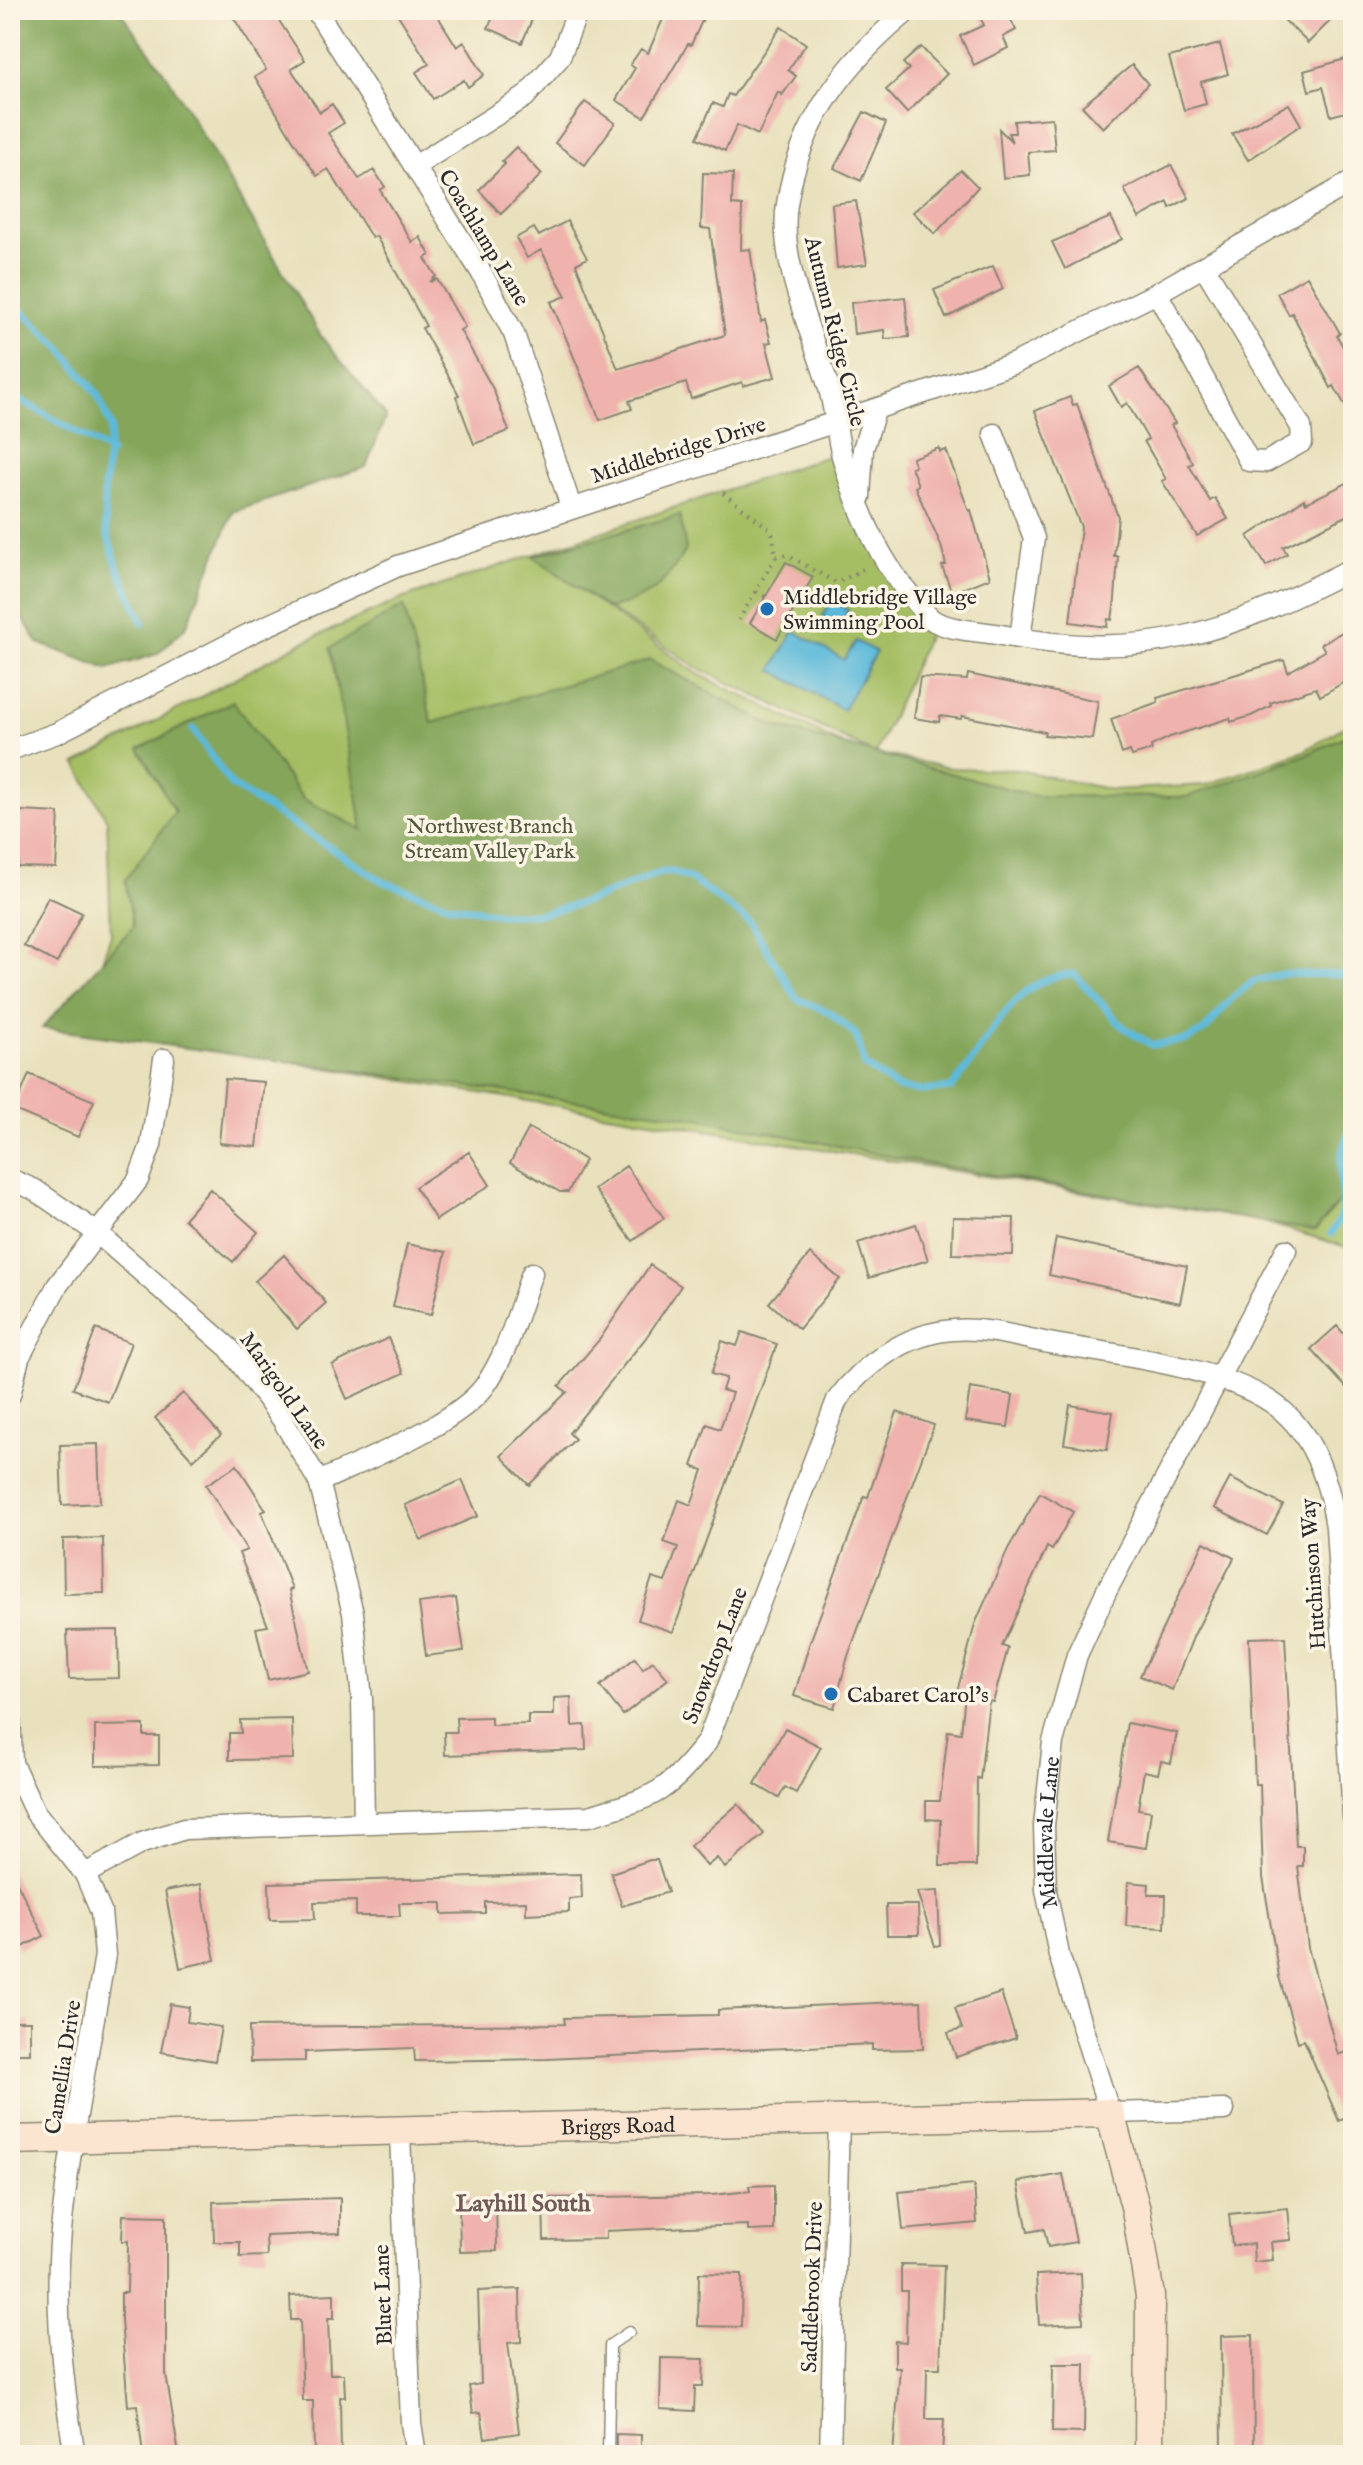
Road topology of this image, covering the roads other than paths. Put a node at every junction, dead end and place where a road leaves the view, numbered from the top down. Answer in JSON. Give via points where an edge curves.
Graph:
{"nodes":[{"id":1,"x":316,"y":10,"type":"edge"},
{"id":2,"x":578,"y":10,"type":"edge"},
{"id":3,"x":909,"y":10,"type":"edge"},
{"id":4,"x":415,"y":166,"type":"junction"},
{"id":5,"x":1353,"y":181,"type":"edge"},
{"id":6,"x":1205,"y":268,"type":"junction"},
{"id":7,"x":1157,"y":293,"type":"junction"},
{"id":8,"x":875,"y":411,"type":"junction"},
{"id":9,"x":835,"y":424,"type":"junction"},
{"id":10,"x":994,"y":434,"type":"dead end"},
{"id":11,"x":571,"y":507,"type":"junction"},
{"id":12,"x":860,"y":509,"type":"junction"},
{"id":13,"x":1353,"y":568,"type":"edge"},
{"id":14,"x":1020,"y":638,"type":"junction"},
{"id":15,"x":10,"y":750,"type":"edge"},
{"id":16,"x":164,"y":1059,"type":"dead end"},
{"id":17,"x":10,"y":1179,"type":"edge"},
{"id":18,"x":96,"y":1232,"type":"junction"},
{"id":19,"x":1286,"y":1250,"type":"dead end"},
{"id":20,"x":532,"y":1273,"type":"dead end"},
{"id":21,"x":1220,"y":1380,"type":"junction"},
{"id":22,"x":10,"y":1395,"type":"edge"},
{"id":23,"x":319,"y":1482,"type":"junction"},
{"id":24,"x":10,"y":1711,"type":"edge"},
{"id":25,"x":1353,"y":1817,"type":"edge"},
{"id":26,"x":364,"y":1822,"type":"junction"},
{"id":27,"x":85,"y":1874,"type":"junction"},
{"id":28,"x":1224,"y":2110,"type":"dead end"},
{"id":29,"x":1110,"y":2113,"type":"junction"},
{"id":30,"x":839,"y":2120,"type":"junction"},
{"id":31,"x":400,"y":2132,"type":"junction"},
{"id":32,"x":10,"y":2140,"type":"edge"},
{"id":33,"x":74,"y":2141,"type":"junction"},
{"id":34,"x":629,"y":2332,"type":"dead end"},
{"id":35,"x":75,"y":2455,"type":"edge"},
{"id":36,"x":416,"y":2455,"type":"edge"},
{"id":37,"x":608,"y":2455,"type":"edge"},
{"id":38,"x":830,"y":2455,"type":"edge"},
{"id":39,"x":1149,"y":2455,"type":"edge"}],
"edges":[{"from":1,"to":4,"type":"street","name":"Coachlamp Lane"},
{"from":2,"to":4,"type":"street","via":[[560,57],[525,97]]},
{"from":3,"to":9,"type":"street","name":"Autumn Ridge Circle","via":[[866,46],[822,102],[787,205],[787,249]]},
{"from":4,"to":11,"type":"street","name":"Coachlamp Lane","via":[[514,334]]},
{"from":5,"to":6,"type":"street","name":"Middlebridge Drive"},
{"from":6,"to":7,"type":"street","name":"Middlebridge Drive"},
{"from":6,"to":7,"type":"street","via":[[1301,427],[1302,442],[1266,462],[1249,461]]},
{"from":7,"to":8,"type":"street","name":"Middlebridge Drive","via":[[1015,363]]},
{"from":8,"to":9,"type":"street","name":"Middlebridge Drive"},
{"from":8,"to":12,"type":"street","name":"Autumn Ridge Circle","via":[[863,449]]},
{"from":9,"to":11,"type":"street","name":"Middlebridge Drive"},
{"from":9,"to":12,"type":"street","name":"Autumn Ridge Circle"},
{"from":10,"to":14,"type":"street","via":[[1034,538]]},
{"from":11,"to":15,"type":"street","name":"Middlebridge Drive","via":[[398,566],[249,634],[57,733]]},
{"from":12,"to":14,"type":"street","name":"Autumn Ridge Circle","via":[[891,573],[934,622]]},
{"from":13,"to":14,"type":"street","name":"Autumn Ridge Circle","via":[[1279,606],[1173,641],[1110,647]]},
{"from":16,"to":18,"type":"street","via":[[151,1145],[138,1180]]},
{"from":17,"to":18,"type":"street","name":"Marigold Lane"},
{"from":18,"to":22,"type":"street","via":[[50,1298],[19,1358]]},
{"from":18,"to":23,"type":"street","name":"Marigold Lane","via":[[229,1348],[282,1419]]},
{"from":19,"to":21,"type":"street","name":"Middlevale Lane"},
{"from":20,"to":23,"type":"street","via":[[501,1358],[461,1410]]},
{"from":21,"to":25,"type":"street","name":"Hutchinson Way","via":[[1270,1402],[1293,1421],[1330,1485]]},
{"from":21,"to":26,"type":"street","name":"Snowdrop Lane","via":[[1165,1364],[993,1333],[952,1330],[897,1347],[853,1379],[837,1400],[707,1742],[675,1782],[653,1797],[589,1816]]},
{"from":21,"to":29,"type":"street","name":"Middlevale Lane","via":[[1106,1592],[1077,1655],[1053,1742],[1044,1826],[1046,1890],[1059,1955]]},
{"from":23,"to":26,"type":"street","name":"Marigold Lane","via":[[353,1613],[362,1699]]},
{"from":24,"to":27,"type":"street","name":"Camellia Drive","via":[[12,1763],[35,1812]]},
{"from":26,"to":27,"type":"street","name":"Snowdrop Lane","via":[[184,1829],[142,1843]]},
{"from":27,"to":33,"type":"street","name":"Camellia Drive","via":[[101,1912],[105,1955]]},
{"from":28,"to":29,"type":"street","name":"Briggs Road"},
{"from":29,"to":30,"type":"street","name":"Briggs Road"},
{"from":29,"to":39,"type":"street","name":"Middlevale Lane","via":[[1136,2210],[1150,2296]]},
{"from":30,"to":31,"type":"street","name":"Briggs Road"},
{"from":30,"to":38,"type":"street","name":"Saddlebrook Drive"},
{"from":31,"to":33,"type":"street","name":"Briggs Road"},
{"from":31,"to":36,"type":"street","name":"Bluet Lane"},
{"from":32,"to":33,"type":"street","name":"Briggs Road"},
{"from":33,"to":35,"type":"street","name":"Camellia Drive","via":[[61,2232],[59,2317]]},
{"from":34,"to":37,"type":"lane","via":[[610,2345]]}]}
